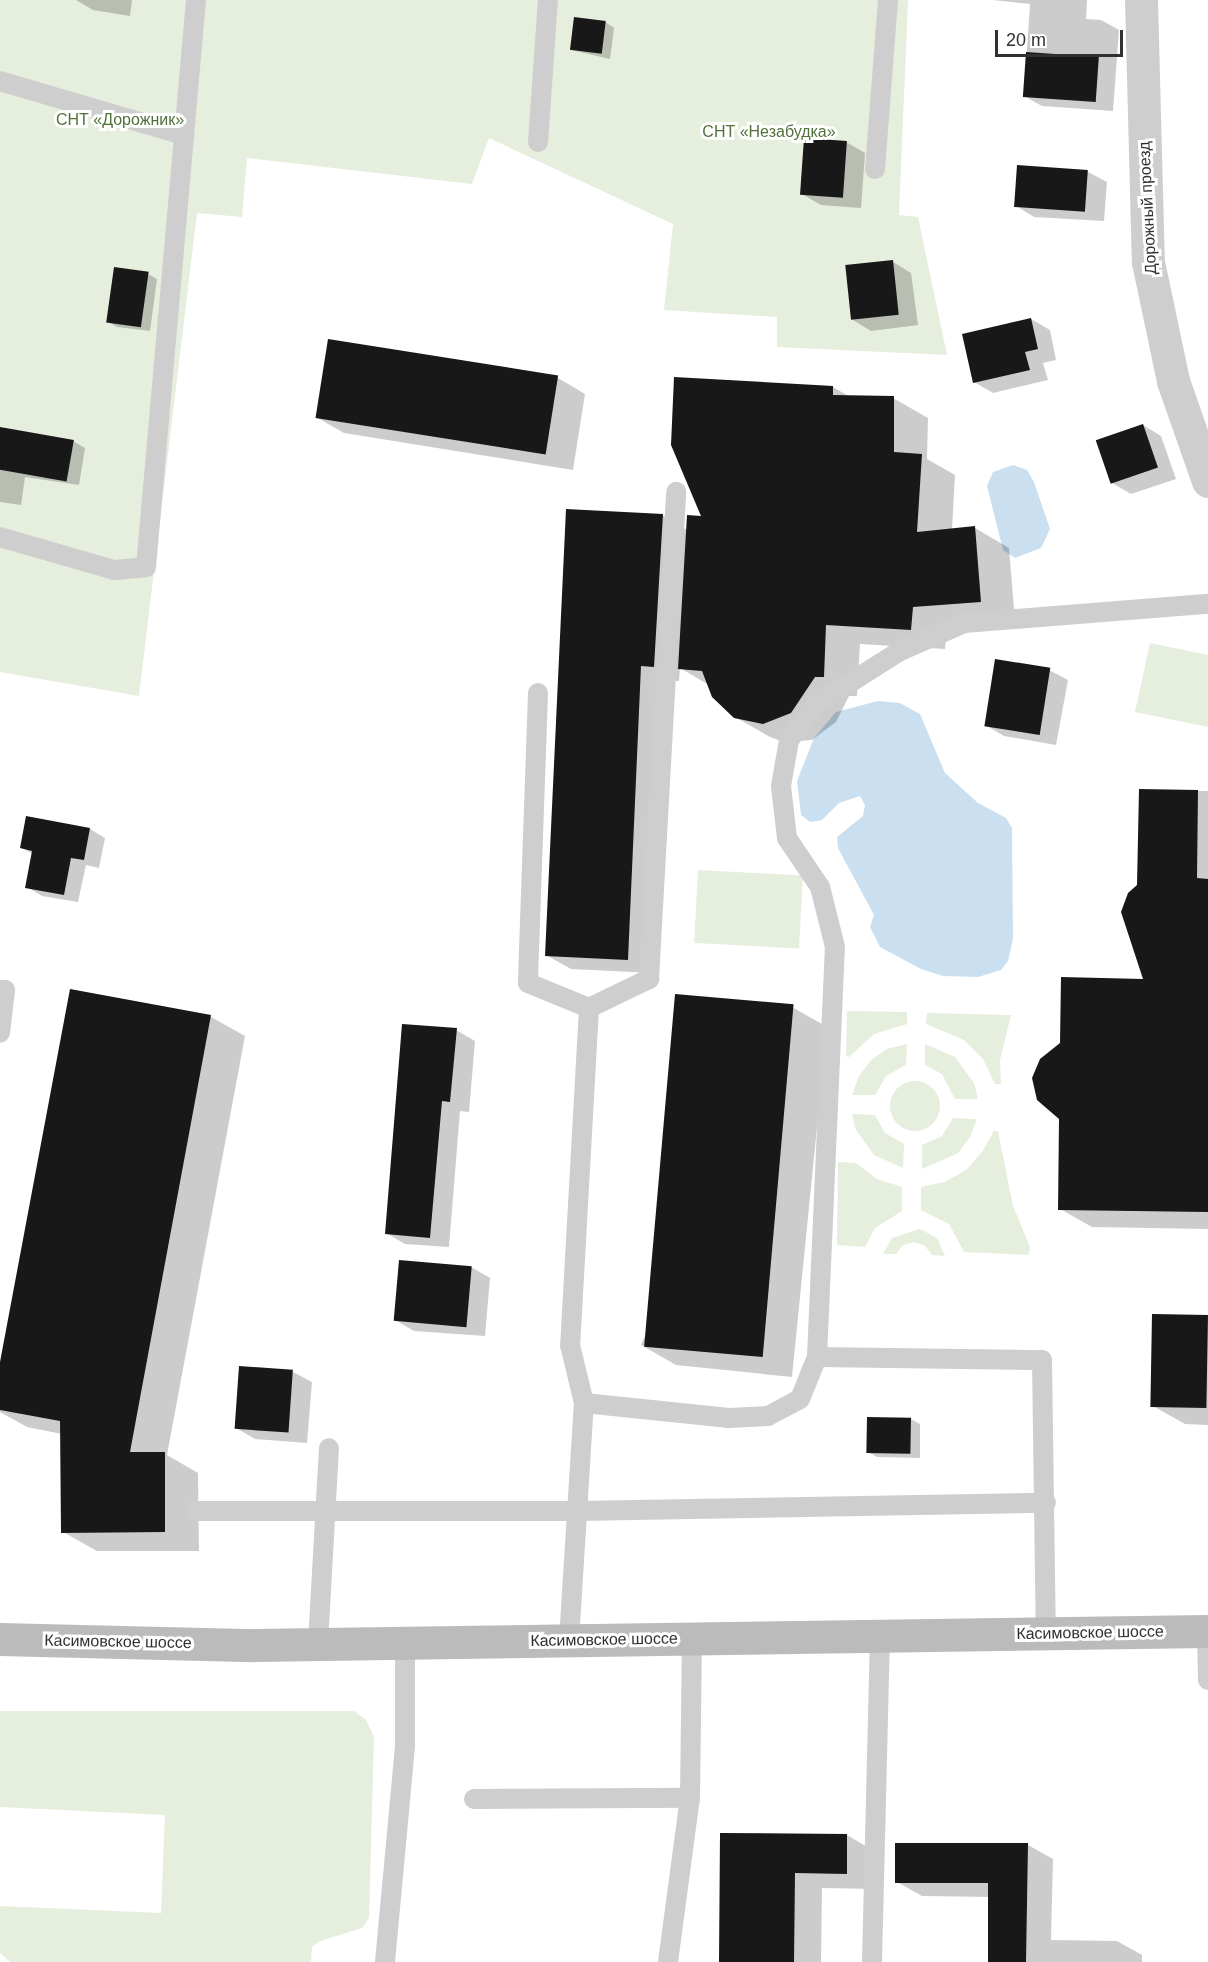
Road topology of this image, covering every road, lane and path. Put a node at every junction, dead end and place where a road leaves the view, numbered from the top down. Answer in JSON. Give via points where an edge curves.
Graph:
{"nodes":[{"id":1,"x":196,"y":0,"type":"edge"},
{"id":2,"x":548,"y":0,"type":"edge"},
{"id":3,"x":888,"y":0,"type":"edge"},
{"id":4,"x":1142,"y":0,"type":"edge"},
{"id":5,"x":0,"y":81,"type":"edge"},
{"id":6,"x":184,"y":135,"type":"junction"},
{"id":7,"x":538,"y":142,"type":"dead end"},
{"id":8,"x":875,"y":169,"type":"dead end"},
{"id":9,"x":1208,"y":481,"type":"edge"},
{"id":10,"x":676,"y":492,"type":"dead end"},
{"id":11,"x":0,"y":537,"type":"edge"},
{"id":12,"x":1208,"y":604,"type":"edge"},
{"id":13,"x":537,"y":693,"type":"dead end"},
{"id":14,"x":0,"y":990,"type":"edge"},
{"id":15,"x":589,"y":1008,"type":"junction"},
{"id":16,"x":0,"y":1033,"type":"edge"},
{"id":17,"x":817,"y":1357,"type":"junction"},
{"id":18,"x":584,"y":1403,"type":"junction"},
{"id":19,"x":328,"y":1448,"type":"dead end"},
{"id":20,"x":1046,"y":1503,"type":"junction"},
{"id":21,"x":196,"y":1511,"type":"dead end"},
{"id":22,"x":577,"y":1512,"type":"junction"},
{"id":23,"x":325,"y":1513,"type":"junction"},
{"id":24,"x":1208,"y":1631,"type":"edge"},
{"id":25,"x":1046,"y":1633,"type":"junction"},
{"id":26,"x":880,"y":1635,"type":"junction"},
{"id":27,"x":692,"y":1638,"type":"junction"},
{"id":28,"x":0,"y":1639,"type":"edge"},
{"id":29,"x":569,"y":1640,"type":"junction"},
{"id":30,"x":405,"y":1643,"type":"junction"},
{"id":31,"x":318,"y":1644,"type":"junction"},
{"id":32,"x":1208,"y":1680,"type":"edge"},
{"id":33,"x":690,"y":1798,"type":"junction"},
{"id":34,"x":474,"y":1799,"type":"dead end"},
{"id":35,"x":385,"y":1962,"type":"edge"},
{"id":36,"x":668,"y":1962,"type":"edge"},
{"id":37,"x":872,"y":1962,"type":"edge"}],
"edges":[{"from":1,"to":6,"type":"lane"},
{"from":2,"to":7,"type":"lane"},
{"from":3,"to":8,"type":"lane"},
{"from":4,"to":9,"type":"street","name":"Дорожный проезд","via":[[1148,261],[1173,381]]},
{"from":5,"to":6,"type":"lane"},
{"from":6,"to":11,"type":"lane","via":[[146,567],[114,570]]},
{"from":10,"to":15,"type":"lane","via":[[649,979]]},
{"from":12,"to":17,"type":"lane","via":[[964,623],[900,651],[818,703],[789,740],[781,786],[787,838],[820,887],[835,947]]},
{"from":13,"to":15,"type":"lane","via":[[528,983]]},
{"from":14,"to":16,"type":"lane","via":[[5,990]]},
{"from":15,"to":18,"type":"lane","via":[[570,1346]]},
{"from":17,"to":18,"type":"lane","via":[[800,1399],[768,1416],[729,1418]]},
{"from":17,"to":20,"type":"lane","via":[[1042,1360]]},
{"from":18,"to":22,"type":"lane"},
{"from":19,"to":23,"type":"lane"},
{"from":20,"to":22,"type":"lane"},
{"from":20,"to":25,"type":"lane"},
{"from":21,"to":23,"type":"lane"},
{"from":22,"to":23,"type":"lane"},
{"from":22,"to":29,"type":"lane"},
{"from":23,"to":31,"type":"lane"},
{"from":24,"to":25,"type":"main road","name":"Касимовское шоссе"},
{"from":24,"to":32,"type":"lane"},
{"from":25,"to":26,"type":"main road","name":"Касимовское шоссе"},
{"from":26,"to":27,"type":"main road","name":"Касимовское шоссе"},
{"from":26,"to":37,"type":"lane"},
{"from":27,"to":29,"type":"main road","name":"Касимовское шоссе"},
{"from":27,"to":33,"type":"lane"},
{"from":28,"to":31,"type":"main road","name":"Касимовское шоссе"},
{"from":29,"to":30,"type":"main road","name":"Касимовское шоссе"},
{"from":30,"to":31,"type":"main road","name":"Касимовское шоссе"},
{"from":30,"to":35,"type":"lane","via":[[405,1746]]},
{"from":33,"to":34,"type":"lane"},
{"from":33,"to":36,"type":"lane"}]}
